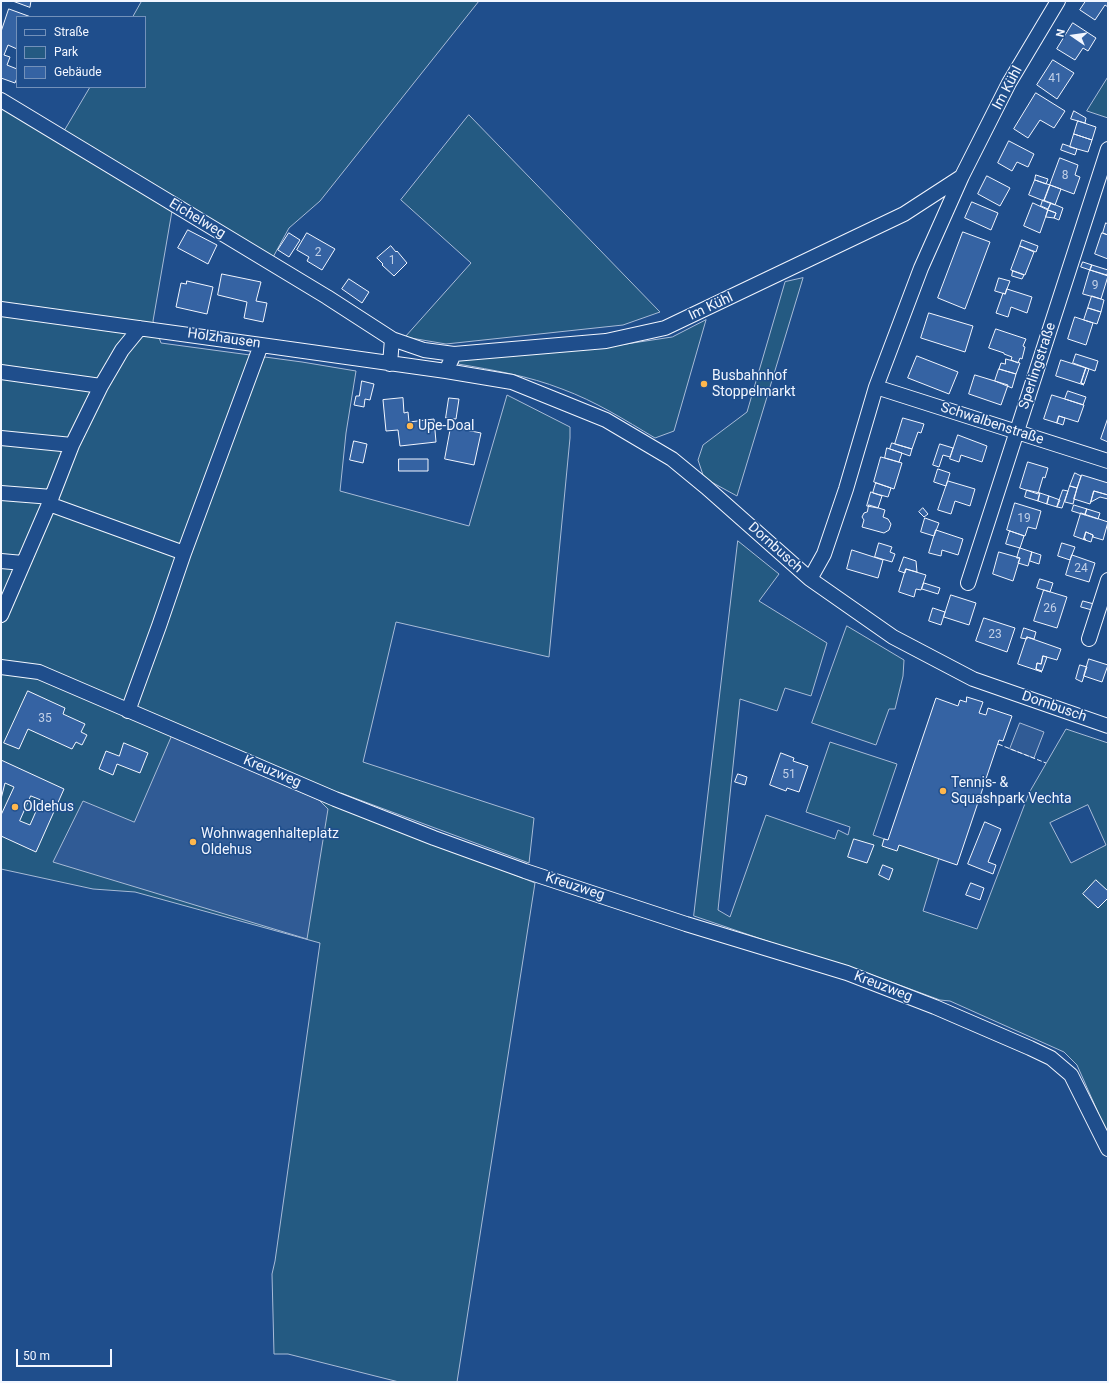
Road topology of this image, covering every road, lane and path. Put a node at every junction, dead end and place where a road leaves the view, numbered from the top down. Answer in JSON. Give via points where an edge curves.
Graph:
{"nodes":[{"id":1,"x":1058,"y":1,"type":"edge"},
{"id":2,"x":1,"y":100,"type":"edge"},
{"id":3,"x":1108,"y":149,"type":"edge"},
{"id":4,"x":962,"y":176,"type":"junction"},
{"id":5,"x":1,"y":309,"type":"edge"},
{"id":6,"x":140,"y":328,"type":"junction"},
{"id":7,"x":392,"y":339,"type":"junction"},
{"id":8,"x":261,"y":345,"type":"junction"},
{"id":9,"x":454,"y":354,"type":"junction"},
{"id":10,"x":390,"y":364,"type":"junction"},
{"id":11,"x":446,"y":371,"type":"junction"},
{"id":12,"x":1,"y":372,"type":"edge"},
{"id":13,"x":101,"y":386,"type":"junction"},
{"id":14,"x":876,"y":387,"type":"junction"},
{"id":15,"x":1017,"y":431,"type":"junction"},
{"id":16,"x":1,"y":438,"type":"edge"},
{"id":17,"x":72,"y":444,"type":"junction"},
{"id":18,"x":1108,"y":461,"type":"edge"},
{"id":19,"x":1,"y":492,"type":"edge"},
{"id":20,"x":50,"y":501,"type":"junction"},
{"id":21,"x":184,"y":553,"type":"junction"},
{"id":22,"x":1,"y":561,"type":"edge"},
{"id":23,"x":23,"y":563,"type":"junction"},
{"id":24,"x":810,"y":579,"type":"junction"},
{"id":25,"x":1108,"y":580,"type":"edge"},
{"id":26,"x":968,"y":583,"type":"dead end"},
{"id":27,"x":2,"y":613,"type":"edge"},
{"id":28,"x":1089,"y":639,"type":"dead end"},
{"id":29,"x":1,"y":666,"type":"edge"},
{"id":30,"x":128,"y":711,"type":"junction"},
{"id":31,"x":1108,"y":726,"type":"edge"},
{"id":32,"x":1108,"y":1149,"type":"edge"}],
"edges":[{"from":1,"to":4,"type":"street","name":"Im Kühl","via":[[1009,83]]},
{"from":2,"to":7,"type":"street","name":"Eichelweg"},
{"from":3,"to":15,"type":"street","name":"Sperlingstraße"},
{"from":4,"to":9,"type":"street","name":"Im Kühl","via":[[904,214],[666,328],[606,341]]},
{"from":4,"to":14,"type":"street","name":"Im Kühl","via":[[921,268]]},
{"from":5,"to":6,"type":"street","name":"Holzhausen"},
{"from":6,"to":8,"type":"street","name":"Holzhausen"},
{"from":6,"to":13,"type":"street","via":[[122,350]]},
{"from":7,"to":9,"type":"street","name":"Eichelweg","via":[[424,350]]},
{"from":7,"to":10,"type":"street"},
{"from":8,"to":10,"type":"street","name":"Holzhausen"},
{"from":8,"to":21,"type":"street"},
{"from":9,"to":11,"type":"street"},
{"from":10,"to":11,"type":"street","name":"Holzhausen"},
{"from":11,"to":24,"type":"street","name":"Dornbusch","via":[[512,382],[606,420],[672,459]]},
{"from":12,"to":13,"type":"street"},
{"from":13,"to":17,"type":"street"},
{"from":14,"to":15,"type":"street","name":"Schwalbenstraße"},
{"from":14,"to":24,"type":"street","name":"Im Kühl","via":[[824,554]]},
{"from":15,"to":18,"type":"street","name":"Schwalbenstraße"},
{"from":15,"to":26,"type":"street","name":"Sperlingstraße"},
{"from":16,"to":17,"type":"street"},
{"from":17,"to":20,"type":"street"},
{"from":19,"to":20,"type":"street"},
{"from":20,"to":21,"type":"street"},
{"from":20,"to":23,"type":"street"},
{"from":21,"to":30,"type":"street"},
{"from":22,"to":23,"type":"street"},
{"from":23,"to":27,"type":"street"},
{"from":24,"to":31,"type":"street","name":"Dornbusch","via":[[893,637],[973,679]]},
{"from":25,"to":28,"type":"street"},
{"from":29,"to":30,"type":"street","name":"Kreuzweg","via":[[39,672]]},
{"from":30,"to":32,"type":"street","name":"Kreuzweg","via":[[434,838],[686,924],[847,973],[1030,1048],[1051,1058],[1071,1075]]}]}
